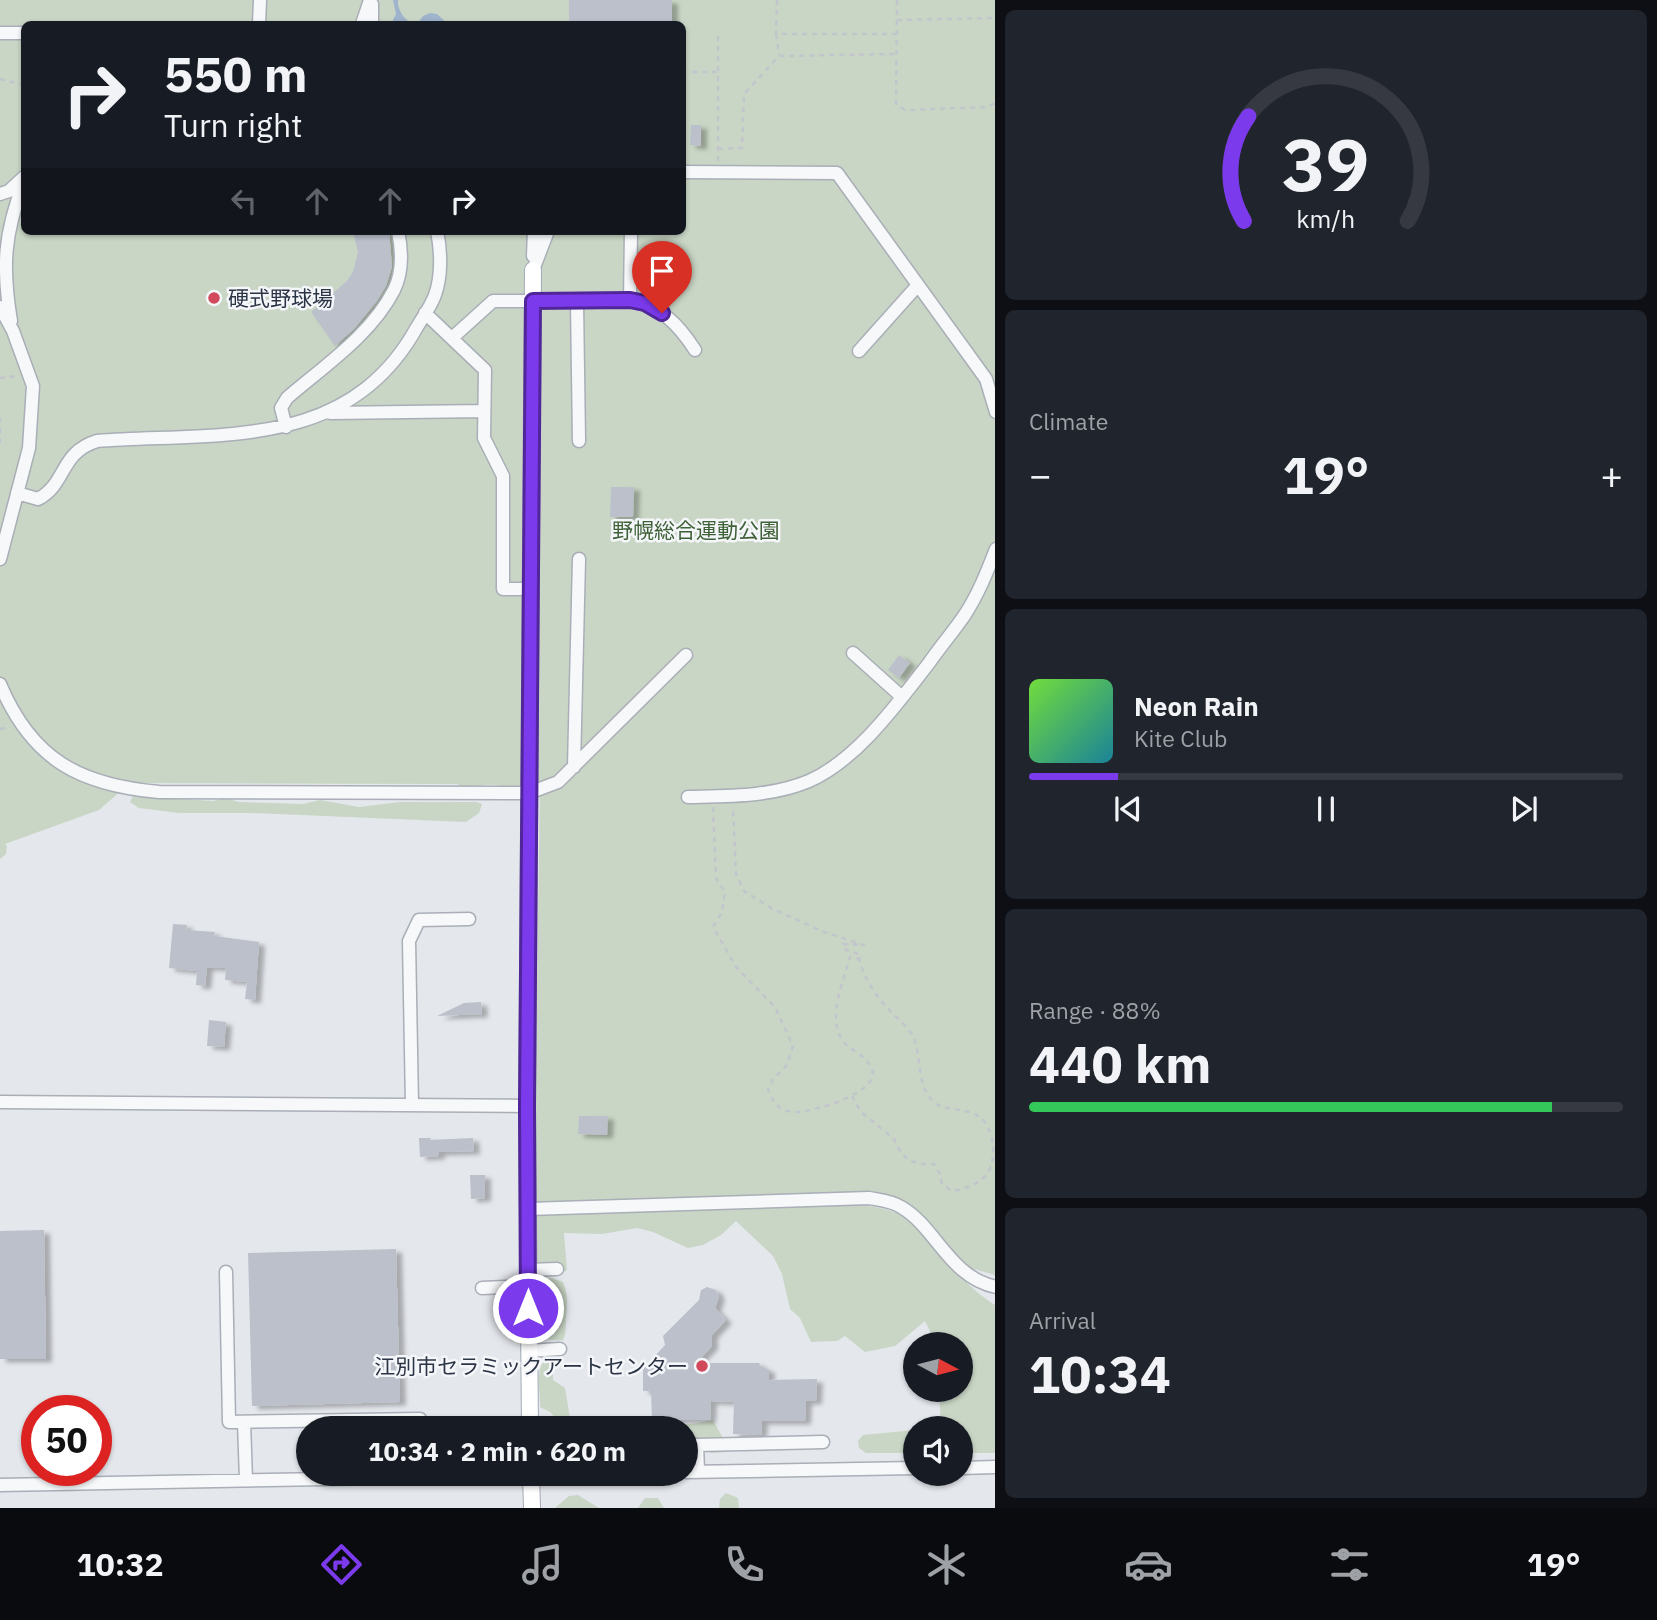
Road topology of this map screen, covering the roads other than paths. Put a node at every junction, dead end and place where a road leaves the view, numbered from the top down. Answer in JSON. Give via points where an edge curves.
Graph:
{"nodes":[{"id":1,"x":260,"y":0,"type":"edge"},
{"id":2,"x":371,"y":0,"type":"edge"},
{"id":3,"x":259,"y":21,"type":"edge"},
{"id":4,"x":363,"y":21,"type":"edge"},
{"id":5,"x":372,"y":21,"type":"edge"},
{"id":6,"x":0,"y":33,"type":"edge"},
{"id":7,"x":21,"y":33,"type":"edge"},
{"id":8,"x":686,"y":172,"type":"edge"},
{"id":9,"x":21,"y":179,"type":"edge"},
{"id":10,"x":21,"y":190,"type":"edge"},
{"id":11,"x":0,"y":194,"type":"edge"},
{"id":12,"x":399,"y":235,"type":"edge"},
{"id":13,"x":438,"y":235,"type":"edge"},
{"id":14,"x":534,"y":235,"type":"edge"},
{"id":15,"x":546,"y":235,"type":"edge"},
{"id":16,"x":631,"y":235,"type":"edge"},
{"id":17,"x":533,"y":270,"type":"junction"},
{"id":18,"x":918,"y":285,"type":"junction"},
{"id":19,"x":630,"y":300,"type":"junction"},
{"id":20,"x":533,"y":301,"type":"junction"},
{"id":21,"x":577,"y":302,"type":"junction"},
{"id":22,"x":0,"y":307,"type":"edge"},
{"id":23,"x":425,"y":313,"type":"junction"},
{"id":24,"x":13,"y":331,"type":"junction"},
{"id":25,"x":452,"y":338,"type":"junction"},
{"id":26,"x":695,"y":350,"type":"dead end"},
{"id":27,"x":859,"y":351,"type":"dead end"},
{"id":28,"x":995,"y":409,"type":"edge"},
{"id":29,"x":484,"y":411,"type":"junction"},
{"id":30,"x":324,"y":413,"type":"junction"},
{"id":31,"x":286,"y":427,"type":"junction"},
{"id":32,"x":579,"y":441,"type":"dead end"},
{"id":33,"x":17,"y":493,"type":"junction"},
{"id":34,"x":995,"y":552,"type":"edge"},
{"id":35,"x":0,"y":559,"type":"edge"},
{"id":36,"x":579,"y":559,"type":"dead end"},
{"id":37,"x":531,"y":589,"type":"junction"},
{"id":38,"x":853,"y":653,"type":"dead end"},
{"id":39,"x":686,"y":654,"type":"dead end"},
{"id":40,"x":0,"y":684,"type":"edge"},
{"id":41,"x":902,"y":697,"type":"junction"},
{"id":42,"x":574,"y":766,"type":"junction"},
{"id":43,"x":529,"y":793,"type":"junction"},
{"id":44,"x":688,"y":797,"type":"dead end"},
{"id":45,"x":469,"y":919,"type":"dead end"},
{"id":46,"x":0,"y":1102,"type":"edge"},
{"id":47,"x":412,"y":1105,"type":"junction"},
{"id":48,"x":527,"y":1107,"type":"junction"},
{"id":49,"x":528,"y":1209,"type":"junction"},
{"id":50,"x":557,"y":1269,"type":"dead end"},
{"id":51,"x":226,"y":1272,"type":"dead end"},
{"id":52,"x":528,"y":1278,"type":"junction"},
{"id":53,"x":995,"y":1287,"type":"edge"},
{"id":54,"x":482,"y":1288,"type":"dead end"},
{"id":55,"x":560,"y":1349,"type":"dead end"},
{"id":56,"x":528,"y":1351,"type":"junction"},
{"id":57,"x":530,"y":1416,"type":"edge"},
{"id":58,"x":296,"y":1421,"type":"edge"},
{"id":59,"x":244,"y":1422,"type":"junction"},
{"id":60,"x":823,"y":1441,"type":"dead end"},
{"id":61,"x":698,"y":1445,"type":"edge"},
{"id":62,"x":995,"y":1467,"type":"edge"},
{"id":63,"x":903,"y":1468,"type":"edge"},
{"id":64,"x":973,"y":1468,"type":"edge"},
{"id":65,"x":698,"y":1471,"type":"edge"},
{"id":66,"x":296,"y":1479,"type":"edge"},
{"id":67,"x":246,"y":1480,"type":"junction"},
{"id":68,"x":0,"y":1485,"type":"edge"},
{"id":69,"x":531,"y":1486,"type":"edge"},
{"id":70,"x":532,"y":1508,"type":"edge"}],
"edges":[{"from":1,"to":3,"type":"street"},
{"from":2,"to":4,"type":"street"},
{"from":2,"to":5,"type":"street"},
{"from":6,"to":7,"type":"street"},
{"from":8,"to":18,"type":"street","via":[[837,173]]},
{"from":9,"to":11,"type":"street"},
{"from":10,"to":24,"type":"street","via":[[5,254]]},
{"from":12,"to":31,"type":"street","via":[[401,253],[395,288],[368,327],[287,398],[281,408]]},
{"from":13,"to":23,"type":"street","via":[[441,251],[436,293]]},
{"from":14,"to":17,"type":"street"},
{"from":15,"to":17,"type":"street"},
{"from":16,"to":19,"type":"street"},
{"from":17,"to":20,"type":"main road"},
{"from":18,"to":27,"type":"street"},
{"from":18,"to":28,"type":"street","via":[[986,379]]},
{"from":19,"to":21,"type":"street"},
{"from":19,"to":26,"type":"street","via":[[662,313]]},
{"from":20,"to":21,"type":"street"},
{"from":20,"to":25,"type":"street","via":[[493,301]]},
{"from":20,"to":37,"type":"main road"},
{"from":21,"to":32,"type":"street"},
{"from":22,"to":24,"type":"street"},
{"from":23,"to":25,"type":"street"},
{"from":23,"to":30,"type":"street","via":[[377,380]]},
{"from":24,"to":33,"type":"street","via":[[33,386],[29,448]]},
{"from":25,"to":29,"type":"street","via":[[485,370]]},
{"from":29,"to":30,"type":"street"},
{"from":29,"to":37,"type":"street","via":[[484,438],[503,477],[503,589]]},
{"from":30,"to":31,"type":"street"},
{"from":31,"to":33,"type":"street","via":[[97,441],[74,454],[45,495],[38,499]]},
{"from":33,"to":35,"type":"street"},
{"from":34,"to":41,"type":"street","via":[[964,616]]},
{"from":36,"to":42,"type":"street"},
{"from":37,"to":43,"type":"main road"},
{"from":38,"to":41,"type":"street"},
{"from":39,"to":42,"type":"street"},
{"from":40,"to":43,"type":"street","via":[[20,725],[43,749],[76,772],[109,785],[159,792]]},
{"from":41,"to":44,"type":"street","via":[[867,738],[810,781],[781,790]]},
{"from":42,"to":43,"type":"street","via":[[558,782]]},
{"from":43,"to":48,"type":"main road"},
{"from":45,"to":47,"type":"street","via":[[419,920],[409,941]]},
{"from":46,"to":47,"type":"street"},
{"from":47,"to":48,"type":"street"},
{"from":48,"to":49,"type":"main road"},
{"from":49,"to":52,"type":"main road"},
{"from":49,"to":53,"type":"street","via":[[869,1198],[901,1207],[956,1265],[975,1280]]},
{"from":50,"to":52,"type":"street"},
{"from":51,"to":59,"type":"street","via":[[229,1422]]},
{"from":52,"to":54,"type":"street"},
{"from":52,"to":56,"type":"main road"},
{"from":55,"to":56,"type":"street"},
{"from":56,"to":57,"type":"main road"},
{"from":58,"to":59,"type":"street"},
{"from":59,"to":67,"type":"street"},
{"from":60,"to":61,"type":"street"},
{"from":62,"to":64,"type":"street"},
{"from":63,"to":65,"type":"street"},
{"from":66,"to":67,"type":"street"},
{"from":67,"to":68,"type":"street"},
{"from":69,"to":70,"type":"main road"}]}
